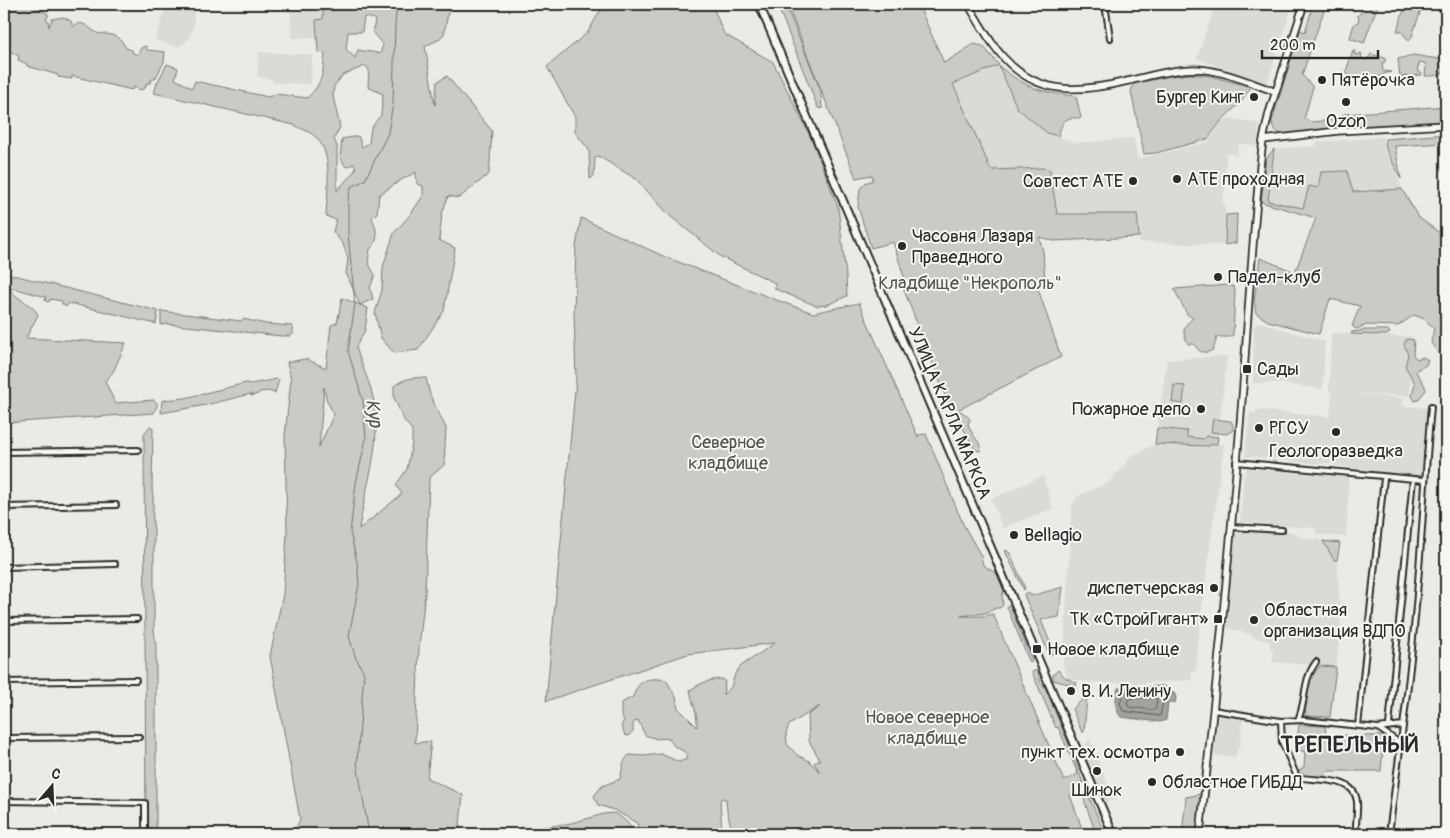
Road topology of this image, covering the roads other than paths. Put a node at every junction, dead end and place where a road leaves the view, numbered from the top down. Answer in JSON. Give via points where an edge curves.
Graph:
{"nodes":[{"id":1,"x":759,"y":4,"type":"edge"},
{"id":2,"x":968,"y":4,"type":"edge"},
{"id":3,"x":1105,"y":4,"type":"edge"},
{"id":4,"x":1304,"y":4,"type":"edge"},
{"id":5,"x":1110,"y":38,"type":"dead end"},
{"id":6,"x":1276,"y":92,"type":"junction"},
{"id":7,"x":1446,"y":125,"type":"edge"},
{"id":8,"x":1263,"y":140,"type":"junction"},
{"id":9,"x":1432,"y":407,"type":"dead end"},
{"id":10,"x":138,"y":450,"type":"dead end"},
{"id":11,"x":4,"y":452,"type":"edge"},
{"id":12,"x":1236,"y":462,"type":"junction"},
{"id":13,"x":1384,"y":478,"type":"junction"},
{"id":14,"x":1413,"y":479,"type":"junction"},
{"id":15,"x":1424,"y":480,"type":"junction"},
{"id":16,"x":116,"y":505,"type":"dead end"},
{"id":17,"x":4,"y":507,"type":"edge"},
{"id":18,"x":1231,"y":527,"type":"junction"},
{"id":19,"x":1282,"y":530,"type":"dead end"},
{"id":20,"x":115,"y":564,"type":"dead end"},
{"id":21,"x":4,"y":566,"type":"edge"},
{"id":22,"x":137,"y":619,"type":"dead end"},
{"id":23,"x":4,"y":621,"type":"edge"},
{"id":24,"x":1316,"y":662,"type":"dead end"},
{"id":25,"x":136,"y":680,"type":"dead end"},
{"id":26,"x":4,"y":682,"type":"edge"},
{"id":27,"x":1213,"y":710,"type":"junction"},
{"id":28,"x":1298,"y":720,"type":"junction"},
{"id":29,"x":1282,"y":721,"type":"junction"},
{"id":30,"x":1388,"y":725,"type":"junction"},
{"id":31,"x":1403,"y":725,"type":"junction"},
{"id":32,"x":1358,"y":726,"type":"junction"},
{"id":33,"x":1378,"y":728,"type":"junction"},
{"id":34,"x":139,"y":737,"type":"dead end"},
{"id":35,"x":4,"y":738,"type":"edge"},
{"id":36,"x":1401,"y":744,"type":"junction"},
{"id":37,"x":4,"y":801,"type":"edge"},
{"id":38,"x":145,"y":834,"type":"edge"},
{"id":39,"x":1113,"y":834,"type":"edge"},
{"id":40,"x":1200,"y":834,"type":"edge"},
{"id":41,"x":1356,"y":834,"type":"edge"},
{"id":42,"x":1389,"y":834,"type":"edge"}],
"edges":[{"from":1,"to":39,"type":"main road","name":"УЛИЦА КАРЛА МАРКСА"},
{"from":2,"to":6,"type":"main road","via":[[1004,58],[1023,74],[1044,84],[1064,89],[1091,89],[1196,69],[1223,74]]},
{"from":3,"to":5,"type":"street"},
{"from":4,"to":6,"type":"main road"},
{"from":6,"to":8,"type":"main road"},
{"from":7,"to":8,"type":"main road","via":[[1338,131]]},
{"from":8,"to":12,"type":"main road"},
{"from":9,"to":15,"type":"street"},
{"from":10,"to":11,"type":"street"},
{"from":12,"to":13,"type":"street"},
{"from":12,"to":18,"type":"main road"},
{"from":13,"to":14,"type":"street"},
{"from":13,"to":32,"type":"street"},
{"from":14,"to":15,"type":"street"},
{"from":14,"to":30,"type":"street"},
{"from":15,"to":31,"type":"street"},
{"from":16,"to":17,"type":"street"},
{"from":18,"to":19,"type":"street"},
{"from":18,"to":27,"type":"main road"},
{"from":20,"to":21,"type":"street"},
{"from":22,"to":23,"type":"street"},
{"from":24,"to":28,"type":"street","via":[[1307,678],[1303,710]]},
{"from":25,"to":26,"type":"street"},
{"from":27,"to":29,"type":"street"},
{"from":27,"to":40,"type":"main road"},
{"from":28,"to":29,"type":"street"},
{"from":28,"to":32,"type":"street"},
{"from":29,"to":41,"type":"street","via":[[1282,742],[1297,777],[1344,784],[1351,788],[1357,800]]},
{"from":30,"to":31,"type":"street"},
{"from":30,"to":33,"type":"street"},
{"from":31,"to":36,"type":"street"},
{"from":32,"to":33,"type":"street"},
{"from":33,"to":36,"type":"street"},
{"from":34,"to":35,"type":"street"},
{"from":36,"to":42,"type":"street"},
{"from":37,"to":38,"type":"street","via":[[145,803]]}]}
